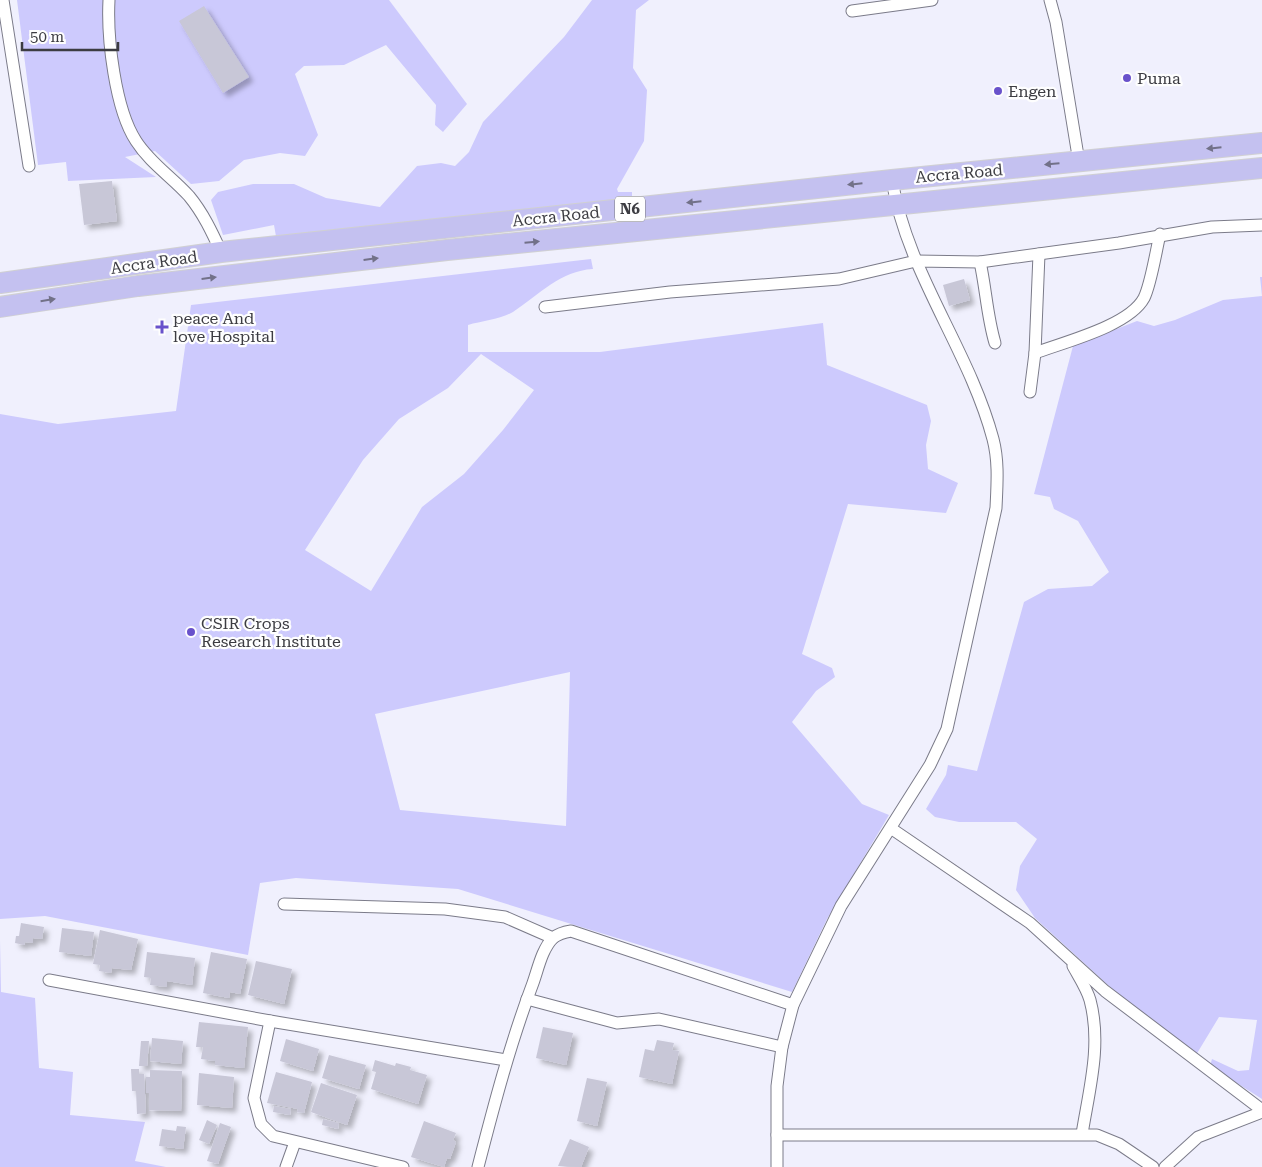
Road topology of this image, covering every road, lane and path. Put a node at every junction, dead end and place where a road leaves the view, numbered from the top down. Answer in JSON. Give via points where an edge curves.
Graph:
{"nodes":[{"id":1,"x":3,"y":0,"type":"edge"},
{"id":2,"x":109,"y":0,"type":"edge"},
{"id":3,"x":932,"y":0,"type":"edge"},
{"id":4,"x":1050,"y":0,"type":"edge"},
{"id":5,"x":852,"y":11,"type":"dead end"},
{"id":6,"x":1262,"y":143,"type":"edge"},
{"id":7,"x":1079,"y":162,"type":"junction"},
{"id":8,"x":29,"y":166,"type":"dead end"},
{"id":9,"x":1262,"y":168,"type":"edge"},
{"id":10,"x":892,"y":180,"type":"junction"},
{"id":11,"x":896,"y":206,"type":"junction"},
{"id":12,"x":1262,"y":225,"type":"edge"},
{"id":13,"x":1160,"y":234,"type":"junction"},
{"id":14,"x":221,"y":252,"type":"junction"},
{"id":15,"x":1039,"y":254,"type":"junction"},
{"id":16,"x":916,"y":261,"type":"junction"},
{"id":17,"x":980,"y":262,"type":"junction"},
{"id":18,"x":0,"y":283,"type":"edge"},
{"id":19,"x":0,"y":307,"type":"edge"},
{"id":20,"x":544,"y":307,"type":"dead end"},
{"id":21,"x":995,"y":343,"type":"dead end"},
{"id":22,"x":1035,"y":353,"type":"junction"},
{"id":23,"x":1030,"y":392,"type":"dead end"},
{"id":24,"x":892,"y":829,"type":"junction"},
{"id":25,"x":284,"y":904,"type":"dead end"},
{"id":26,"x":553,"y":938,"type":"junction"},
{"id":27,"x":1070,"y":960,"type":"junction"},
{"id":28,"x":49,"y":980,"type":"dead end"},
{"id":29,"x":526,"y":999,"type":"junction"},
{"id":30,"x":793,"y":1005,"type":"junction"},
{"id":31,"x":270,"y":1021,"type":"junction"},
{"id":32,"x":782,"y":1047,"type":"junction"},
{"id":33,"x":506,"y":1060,"type":"junction"},
{"id":34,"x":1262,"y":1111,"type":"edge"},
{"id":35,"x":777,"y":1134,"type":"junction"},
{"id":36,"x":1082,"y":1134,"type":"junction"},
{"id":37,"x":295,"y":1142,"type":"junction"},
{"id":38,"x":286,"y":1167,"type":"edge"},
{"id":39,"x":403,"y":1167,"type":"edge"},
{"id":40,"x":478,"y":1167,"type":"edge"},
{"id":41,"x":776,"y":1167,"type":"edge"},
{"id":42,"x":1153,"y":1167,"type":"edge"},
{"id":43,"x":1165,"y":1167,"type":"edge"}],
"edges":[{"from":1,"to":8,"type":"street"},
{"from":2,"to":14,"type":"street","via":[[122,115],[151,160],[188,195],[205,217]]},
{"from":3,"to":5,"type":"street"},
{"from":4,"to":7,"type":"street"},
{"from":6,"to":7,"type":"highway","name":"Accra Road","number":"N6","one_way":true},
{"from":7,"to":10,"type":"highway","name":"Accra Road","number":"N6","one_way":true},
{"from":9,"to":11,"type":"highway","name":"Accra Road","number":"N6"},
{"from":10,"to":11,"type":"street"},
{"from":10,"to":14,"type":"highway","name":"Accra Road","number":"N6","one_way":true},
{"from":11,"to":16,"type":"street"},
{"from":19,"to":11,"type":"highway","name":"Accra Road","number":"N6","one_way":true,"via":[[138,286],[438,251]]},
{"from":12,"to":13,"type":"street"},
{"from":13,"to":15,"type":"street"},
{"from":13,"to":22,"type":"street","via":[[1144,298],[1133,312],[1116,322]]},
{"from":14,"to":18,"type":"highway","name":"Accra Road","number":"N6"},
{"from":15,"to":17,"type":"street"},
{"from":15,"to":22,"type":"street"},
{"from":16,"to":17,"type":"street"},
{"from":16,"to":20,"type":"street","via":[[839,279],[670,292]]},
{"from":16,"to":24,"type":"street","via":[[972,376],[993,440],[998,472],[996,508],[947,728],[930,765]]},
{"from":17,"to":21,"type":"street","via":[[988,319]]},
{"from":22,"to":23,"type":"street"},
{"from":24,"to":27,"type":"street","via":[[1030,923]]},
{"from":24,"to":30,"type":"street","via":[[841,906]]},
{"from":25,"to":26,"type":"street","via":[[445,909],[505,917]]},
{"from":26,"to":29,"type":"street"},
{"from":26,"to":30,"type":"street","via":[[571,931]]},
{"from":27,"to":34,"type":"street","via":[[1105,991]]},
{"from":27,"to":36,"type":"street","via":[[1089,999],[1095,1027],[1095,1057]]},
{"from":28,"to":31,"type":"street"},
{"from":29,"to":32,"type":"street","via":[[618,1023],[659,1019]]},
{"from":29,"to":33,"type":"street"},
{"from":30,"to":32,"type":"street"},
{"from":31,"to":33,"type":"street"},
{"from":31,"to":37,"type":"street","via":[[254,1098],[255,1109],[261,1124],[273,1136]]},
{"from":32,"to":35,"type":"street","via":[[777,1086]]},
{"from":33,"to":40,"type":"street"},
{"from":34,"to":43,"type":"street","via":[[1198,1137]]},
{"from":35,"to":36,"type":"street"},
{"from":35,"to":41,"type":"street"},
{"from":36,"to":42,"type":"street","via":[[1097,1135],[1119,1144]]},
{"from":37,"to":38,"type":"street"},
{"from":37,"to":39,"type":"street"}]}
